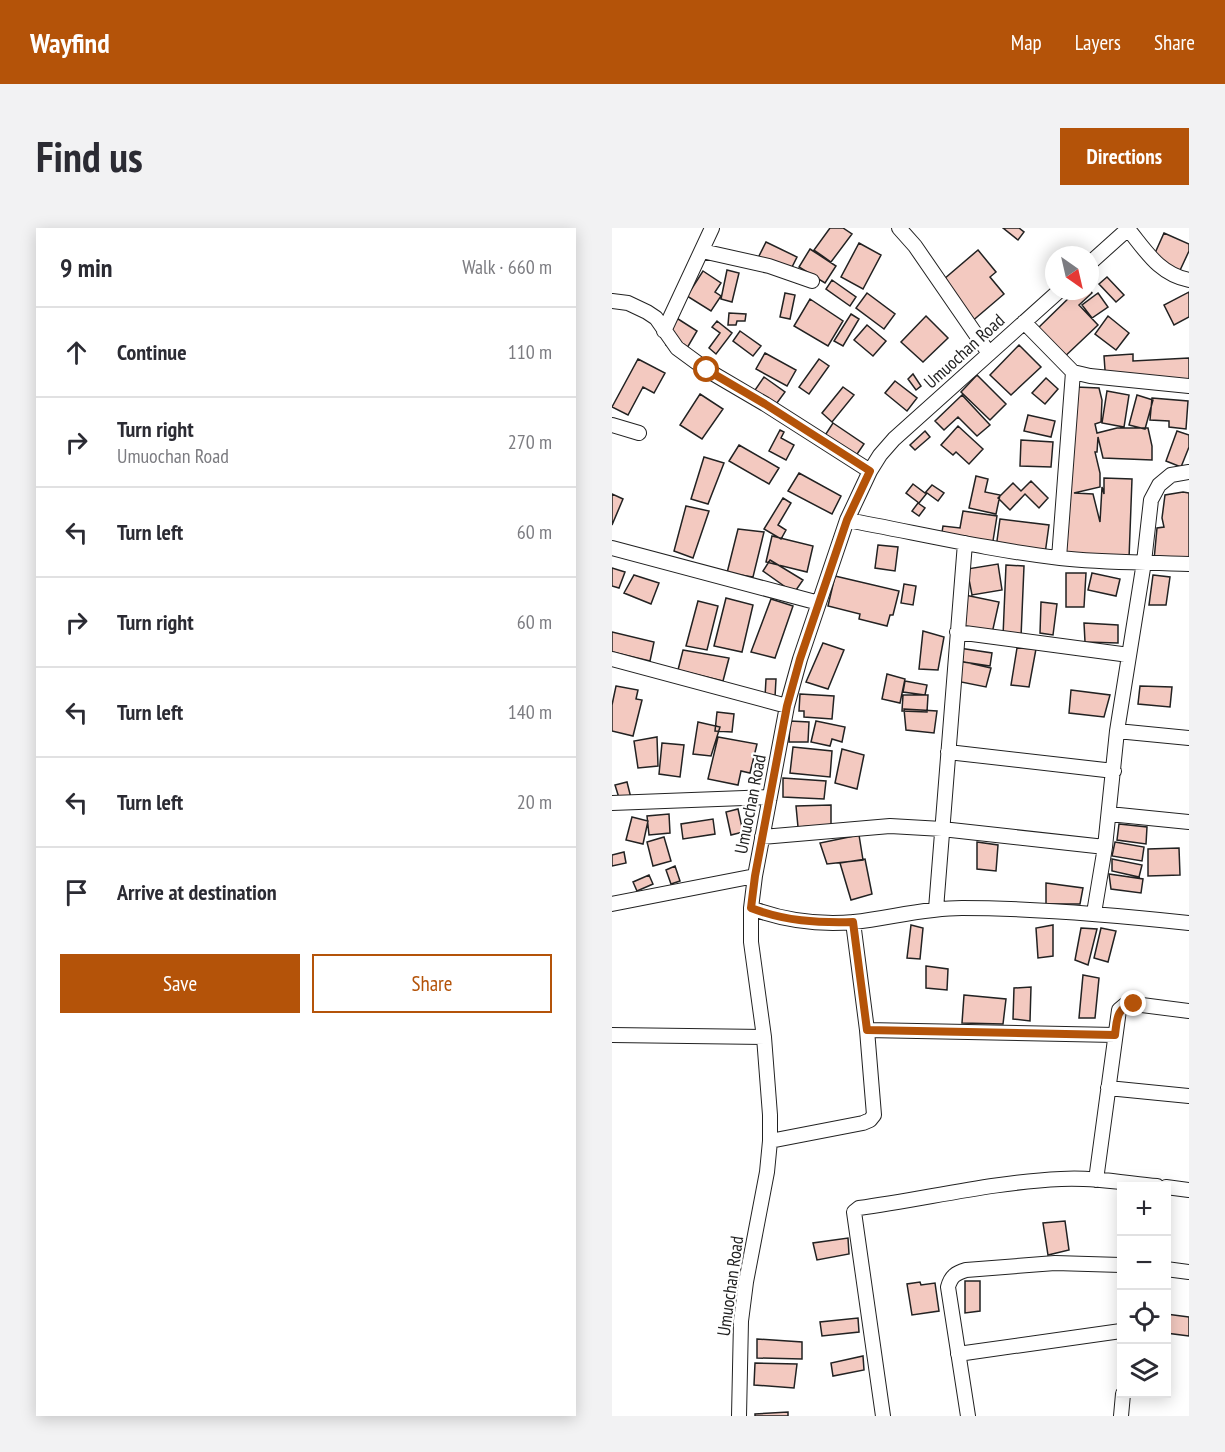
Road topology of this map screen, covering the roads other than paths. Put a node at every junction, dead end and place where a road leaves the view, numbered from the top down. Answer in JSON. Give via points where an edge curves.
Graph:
{"nodes":[{"id":1,"x":712,"y":228,"type":"edge"},
{"id":2,"x":899,"y":228,"type":"edge"},
{"id":3,"x":1129,"y":229,"type":"edge"},
{"id":4,"x":702,"y":251,"type":"junction"},
{"id":5,"x":1099,"y":255,"type":"edge"},
{"id":6,"x":1189,"y":280,"type":"edge"},
{"id":7,"x":812,"y":281,"type":"dead end"},
{"id":8,"x":1049,"y":300,"type":"edge"},
{"id":9,"x":612,"y":301,"type":"edge"},
{"id":10,"x":1024,"y":322,"type":"junction"},
{"id":11,"x":664,"y":331,"type":"junction"},
{"id":12,"x":988,"y":352,"type":"junction"},
{"id":13,"x":1074,"y":372,"type":"junction"},
{"id":14,"x":1189,"y":386,"type":"edge"},
{"id":15,"x":612,"y":424,"type":"edge"},
{"id":16,"x":639,"y":433,"type":"dead end"},
{"id":17,"x":870,"y":471,"type":"junction"},
{"id":18,"x":1189,"y":472,"type":"edge"},
{"id":19,"x":847,"y":520,"type":"junction"},
{"id":20,"x":965,"y":543,"type":"junction"},
{"id":21,"x":612,"y":548,"type":"edge"},
{"id":22,"x":1059,"y":558,"type":"junction"},
{"id":23,"x":1144,"y":562,"type":"junction"},
{"id":24,"x":1189,"y":564,"type":"edge"},
{"id":25,"x":819,"y":603,"type":"junction"},
{"id":26,"x":957,"y":632,"type":"junction"},
{"id":27,"x":1129,"y":655,"type":"junction"},
{"id":28,"x":612,"y":659,"type":"edge"},
{"id":29,"x":787,"y":706,"type":"junction"},
{"id":30,"x":1117,"y":731,"type":"junction"},
{"id":31,"x":1189,"y":738,"type":"edge"},
{"id":32,"x":948,"y":752,"type":"junction"},
{"id":33,"x":1114,"y":771,"type":"junction"},
{"id":34,"x":770,"y":797,"type":"junction"},
{"id":35,"x":612,"y":803,"type":"edge"},
{"id":36,"x":1109,"y":814,"type":"junction"},
{"id":37,"x":1189,"y":822,"type":"edge"},
{"id":38,"x":942,"y":829,"type":"junction"},
{"id":39,"x":762,"y":837,"type":"junction"},
{"id":40,"x":1105,"y":847,"type":"junction"},
{"id":41,"x":755,"y":876,"type":"junction"},
{"id":42,"x":612,"y":904,"type":"edge"},
{"id":43,"x":751,"y":908,"type":"junction"},
{"id":44,"x":936,"y":909,"type":"junction"},
{"id":45,"x":1094,"y":913,"type":"junction"},
{"id":46,"x":853,"y":922,"type":"junction"},
{"id":47,"x":1189,"y":923,"type":"edge"},
{"id":48,"x":1189,"y":1011,"type":"edge"},
{"id":49,"x":867,"y":1030,"type":"junction"},
{"id":50,"x":612,"y":1035,"type":"edge"},
{"id":51,"x":1115,"y":1035,"type":"junction"},
{"id":52,"x":764,"y":1037,"type":"junction"},
{"id":53,"x":1108,"y":1088,"type":"junction"},
{"id":54,"x":1189,"y":1095,"type":"edge"},
{"id":55,"x":770,"y":1141,"type":"junction"},
{"id":56,"x":1096,"y":1180,"type":"junction"},
{"id":57,"x":1117,"y":1182,"type":"edge"},
{"id":58,"x":1171,"y":1188,"type":"edge"},
{"id":59,"x":1189,"y":1190,"type":"edge"},
{"id":60,"x":1117,"y":1265,"type":"edge"},
{"id":61,"x":1171,"y":1270,"type":"edge"},
{"id":62,"x":1189,"y":1272,"type":"edge"},
{"id":63,"x":1117,"y":1332,"type":"edge"},
{"id":64,"x":958,"y":1354,"type":"junction"},
{"id":65,"x":1123,"y":1398,"type":"edge"},
{"id":66,"x":739,"y":1416,"type":"edge"},
{"id":67,"x":883,"y":1416,"type":"edge"},
{"id":68,"x":968,"y":1416,"type":"edge"},
{"id":69,"x":1121,"y":1416,"type":"edge"}],
"edges":[{"from":1,"to":4,"type":"street"},
{"from":2,"to":12,"type":"street","via":[[929,264]]},
{"from":3,"to":5,"type":"street"},
{"from":3,"to":6,"type":"street","via":[[1155,264],[1169,274]]},
{"from":4,"to":7,"type":"street","via":[[770,266]]},
{"from":4,"to":11,"type":"street"},
{"from":8,"to":10,"type":"street","name":"Umuochan Road"},
{"from":9,"to":11,"type":"street","via":[[647,312]]},
{"from":10,"to":12,"type":"street","name":"Umuochan Road"},
{"from":10,"to":13,"type":"street"},
{"from":11,"to":17,"type":"street","via":[[677,348],[707,370]]},
{"from":12,"to":17,"type":"street","name":"Umuochan Road","via":[[894,439]]},
{"from":13,"to":14,"type":"street"},
{"from":13,"to":22,"type":"street"},
{"from":15,"to":16,"type":"street"},
{"from":17,"to":19,"type":"street","name":"Umuochan Road"},
{"from":18,"to":23,"type":"street","via":[[1171,475],[1159,485],[1151,500]]},
{"from":19,"to":20,"type":"street"},
{"from":19,"to":25,"type":"street","name":"Umuochan Road"},
{"from":20,"to":22,"type":"street"},
{"from":20,"to":26,"type":"street"},
{"from":21,"to":25,"type":"street"},
{"from":22,"to":23,"type":"street","via":[[1118,564]]},
{"from":23,"to":24,"type":"street"},
{"from":23,"to":27,"type":"street"},
{"from":25,"to":29,"type":"street","name":"Umuochan Road"},
{"from":26,"to":27,"type":"street"},
{"from":26,"to":32,"type":"street"},
{"from":27,"to":30,"type":"street"},
{"from":28,"to":29,"type":"street"},
{"from":29,"to":34,"type":"street","name":"Umuochan Road"},
{"from":30,"to":31,"type":"street"},
{"from":30,"to":33,"type":"street"},
{"from":32,"to":33,"type":"street"},
{"from":32,"to":38,"type":"street"},
{"from":33,"to":36,"type":"street"},
{"from":34,"to":35,"type":"street"},
{"from":34,"to":39,"type":"street","name":"Umuochan Road"},
{"from":36,"to":37,"type":"street"},
{"from":36,"to":40,"type":"street"},
{"from":38,"to":39,"type":"street","via":[[890,826]]},
{"from":38,"to":40,"type":"street"},
{"from":38,"to":44,"type":"street"},
{"from":39,"to":41,"type":"street","name":"Umuochan Road"},
{"from":40,"to":45,"type":"street"},
{"from":41,"to":42,"type":"street"},
{"from":41,"to":43,"type":"street","name":"Umuochan Road"},
{"from":43,"to":46,"type":"street","via":[[785,919]]},
{"from":43,"to":52,"type":"street","name":"Umuochan Road","via":[[751,942]]},
{"from":44,"to":45,"type":"street"},
{"from":44,"to":46,"type":"street"},
{"from":45,"to":47,"type":"street"},
{"from":46,"to":49,"type":"street"},
{"from":48,"to":51,"type":"street","via":[[1125,1005],[1119,1010]]},
{"from":49,"to":51,"type":"street"},
{"from":49,"to":55,"type":"street","via":[[874,1114],[870,1120]]},
{"from":50,"to":52,"type":"street"},
{"from":51,"to":53,"type":"street"},
{"from":52,"to":55,"type":"street","name":"Umuochan Road"},
{"from":53,"to":54,"type":"street"},
{"from":53,"to":56,"type":"street"},
{"from":55,"to":66,"type":"street","name":"Umuochan Road","via":[[741,1321]]},
{"from":56,"to":57,"type":"street"},
{"from":56,"to":67,"type":"street","via":[[1033,1180],[859,1208],[854,1212]]},
{"from":58,"to":59,"type":"street"},
{"from":60,"to":64,"type":"street","via":[[1055,1263],[957,1273],[948,1287]]},
{"from":61,"to":62,"type":"street"},
{"from":63,"to":64,"type":"street"},
{"from":64,"to":68,"type":"street"},
{"from":65,"to":69,"type":"street"}]}
